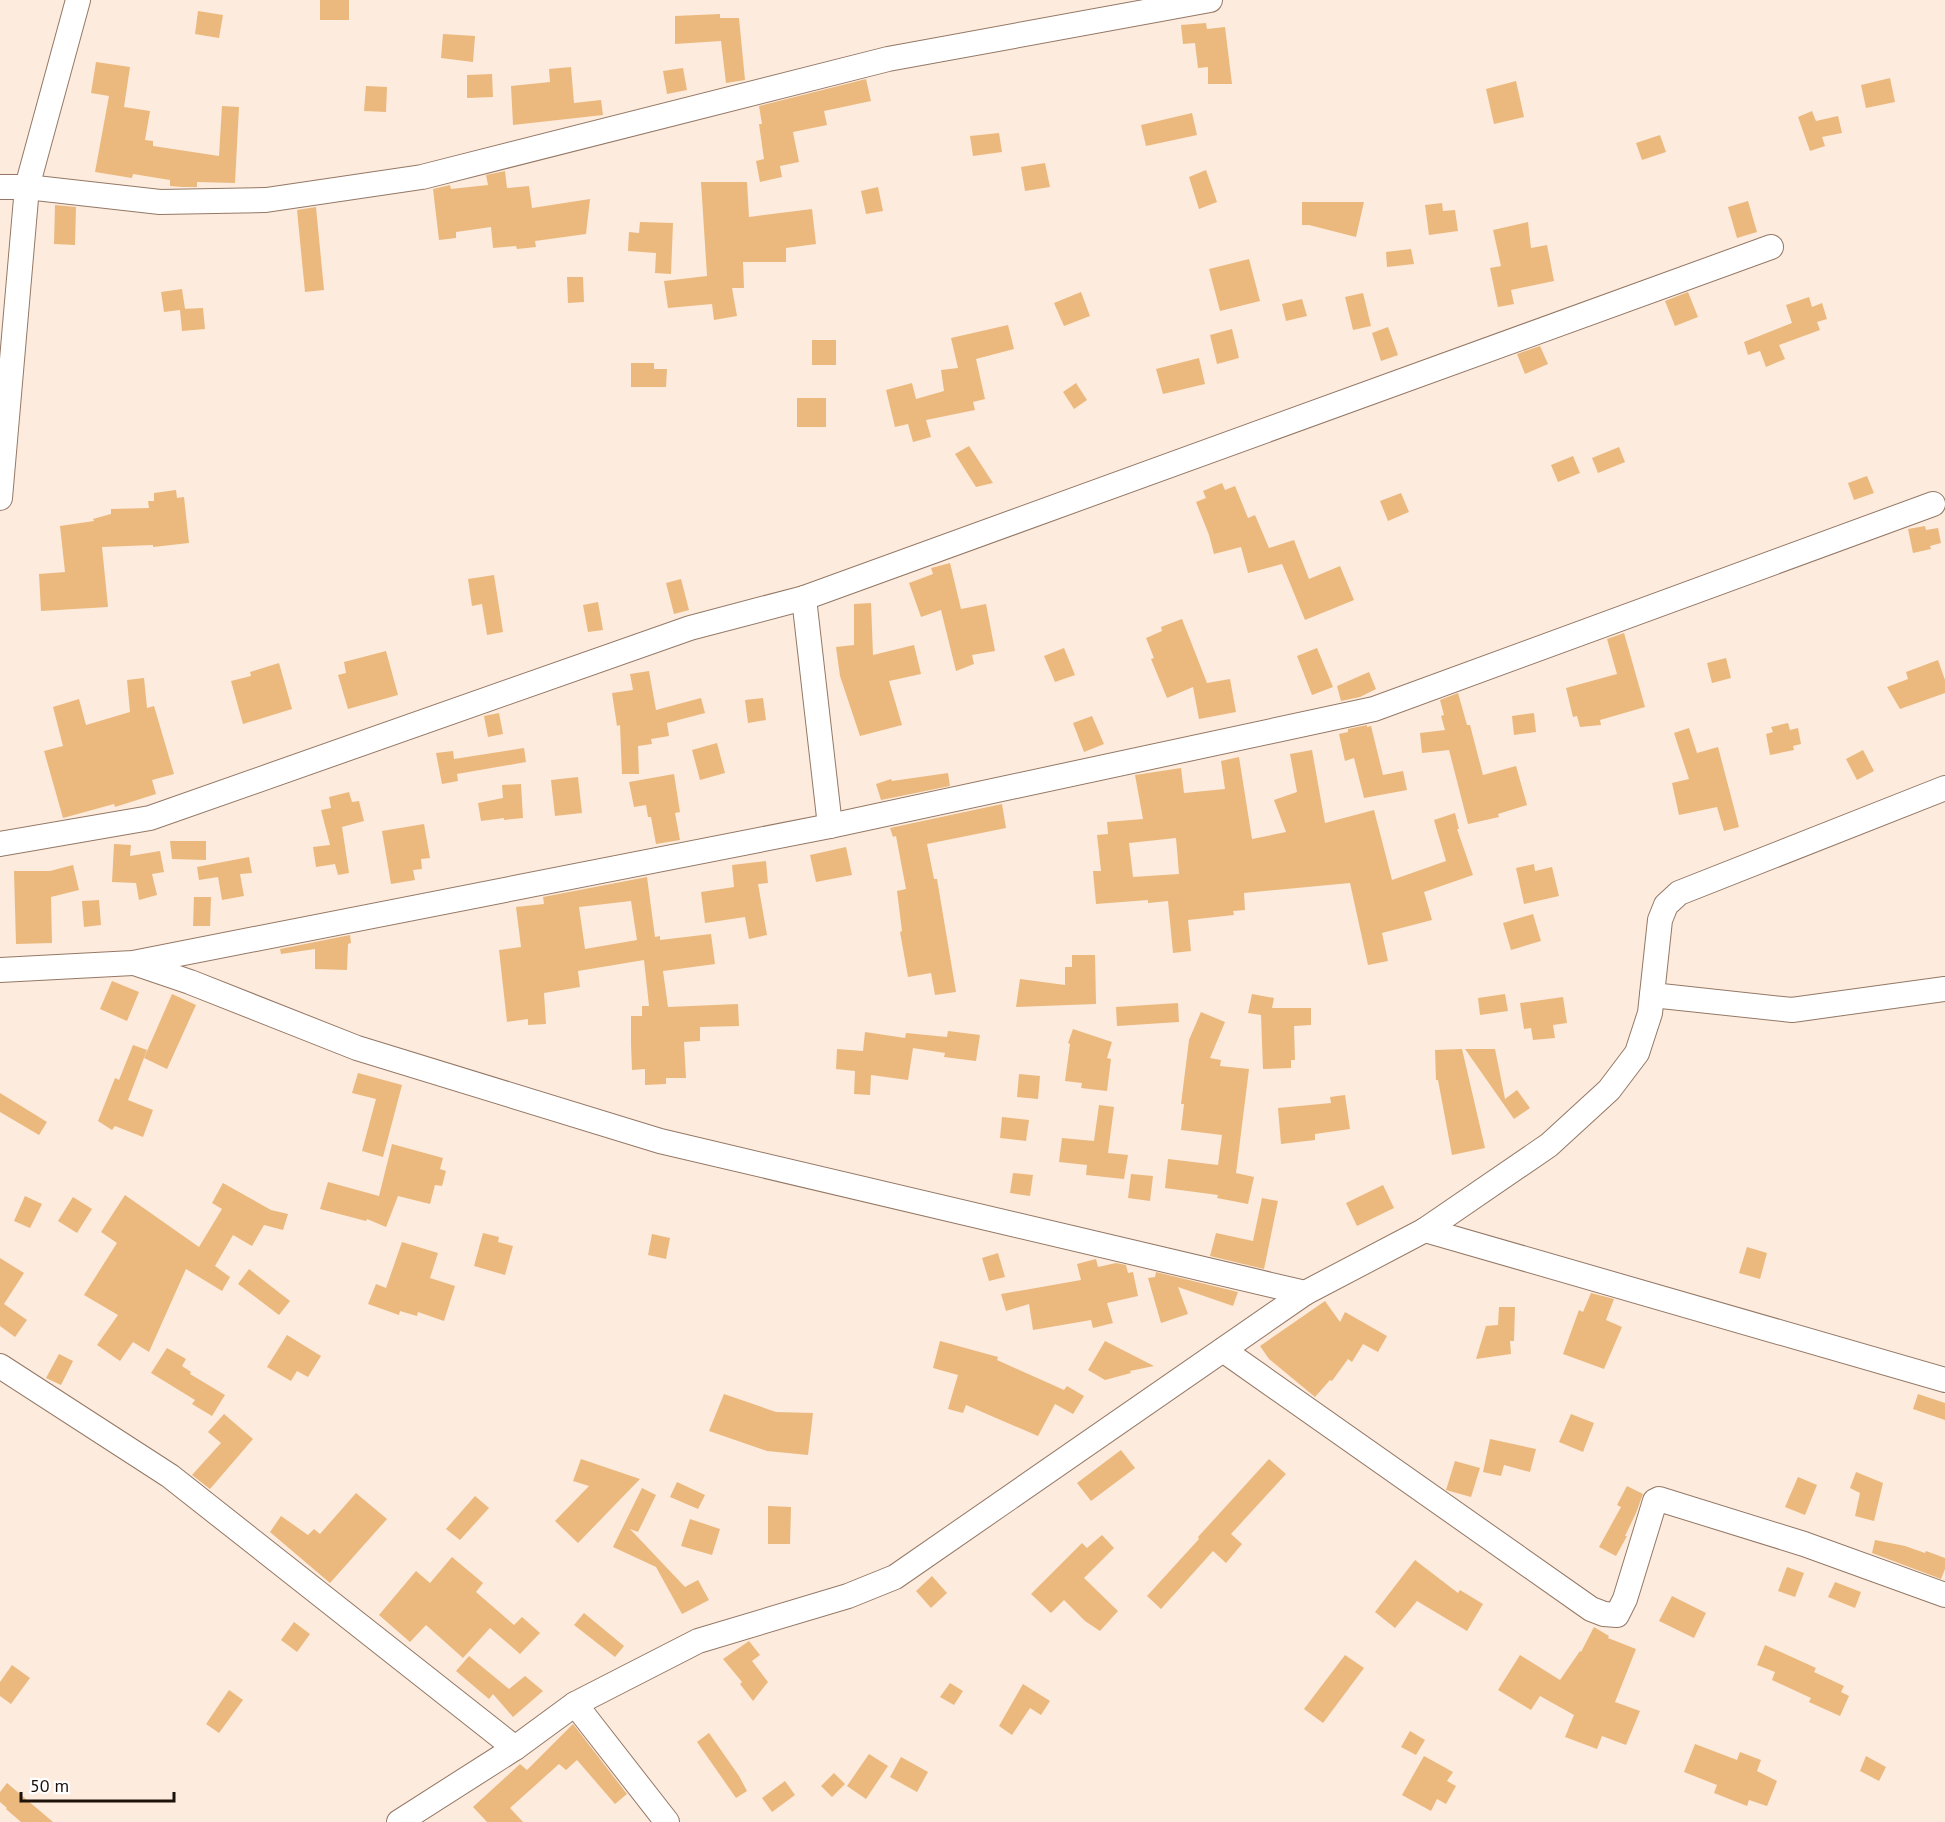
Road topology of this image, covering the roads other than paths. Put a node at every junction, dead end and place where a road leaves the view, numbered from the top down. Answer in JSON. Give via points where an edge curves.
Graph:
{"nodes":[{"id":1,"x":78,"y":0,"type":"edge"},
{"id":2,"x":1210,"y":0,"type":"edge"},
{"id":3,"x":0,"y":187,"type":"edge"},
{"id":4,"x":27,"y":187,"type":"junction"},
{"id":5,"x":1771,"y":247,"type":"dead end"},
{"id":6,"x":0,"y":498,"type":"edge"},
{"id":7,"x":1933,"y":504,"type":"dead end"},
{"id":8,"x":804,"y":598,"type":"junction"},
{"id":9,"x":1945,"y":788,"type":"edge"},
{"id":10,"x":830,"y":826,"type":"junction"},
{"id":11,"x":0,"y":844,"type":"edge"},
{"id":12,"x":133,"y":963,"type":"junction"},
{"id":13,"x":0,"y":970,"type":"edge"},
{"id":14,"x":1945,"y":989,"type":"edge"},
{"id":15,"x":1652,"y":995,"type":"junction"},
{"id":16,"x":1425,"y":1230,"type":"junction"},
{"id":17,"x":1305,"y":1293,"type":"junction"},
{"id":18,"x":1223,"y":1350,"type":"junction"},
{"id":19,"x":0,"y":1366,"type":"edge"},
{"id":20,"x":1945,"y":1380,"type":"edge"},
{"id":21,"x":1945,"y":1595,"type":"edge"},
{"id":22,"x":575,"y":1704,"type":"junction"},
{"id":23,"x":515,"y":1748,"type":"junction"},
{"id":24,"x":399,"y":1822,"type":"edge"},
{"id":25,"x":667,"y":1822,"type":"edge"}],
"edges":[{"from":1,"to":4,"type":"street"},
{"from":2,"to":4,"type":"street","via":[[888,59],[422,177],[255,201],[160,202]]},
{"from":3,"to":4,"type":"street"},
{"from":4,"to":6,"type":"street"},
{"from":5,"to":8,"type":"street"},
{"from":7,"to":10,"type":"street","via":[[1374,709]]},
{"from":8,"to":10,"type":"street"},
{"from":8,"to":11,"type":"street","via":[[690,628],[150,818]]},
{"from":9,"to":15,"type":"street","via":[[1679,893],[1666,905],[1660,920]]},
{"from":10,"to":12,"type":"street"},
{"from":12,"to":13,"type":"street"},
{"from":12,"to":17,"type":"street","via":[[357,1048],[660,1141]]},
{"from":14,"to":15,"type":"street","via":[[1792,1010]]},
{"from":15,"to":16,"type":"street","via":[[1637,1053],[1609,1090],[1549,1145]]},
{"from":16,"to":17,"type":"street"},
{"from":16,"to":20,"type":"street"},
{"from":17,"to":18,"type":"street"},
{"from":18,"to":21,"type":"street","via":[[1591,1609],[1604,1614],[1617,1615],[1625,1599],[1655,1501],[1659,1499],[1804,1544]]},
{"from":18,"to":22,"type":"street","via":[[895,1577],[848,1596],[698,1641]]},
{"from":19,"to":23,"type":"street","via":[[170,1476]]},
{"from":22,"to":23,"type":"street"},
{"from":22,"to":25,"type":"street"},
{"from":23,"to":24,"type":"street"}]}
